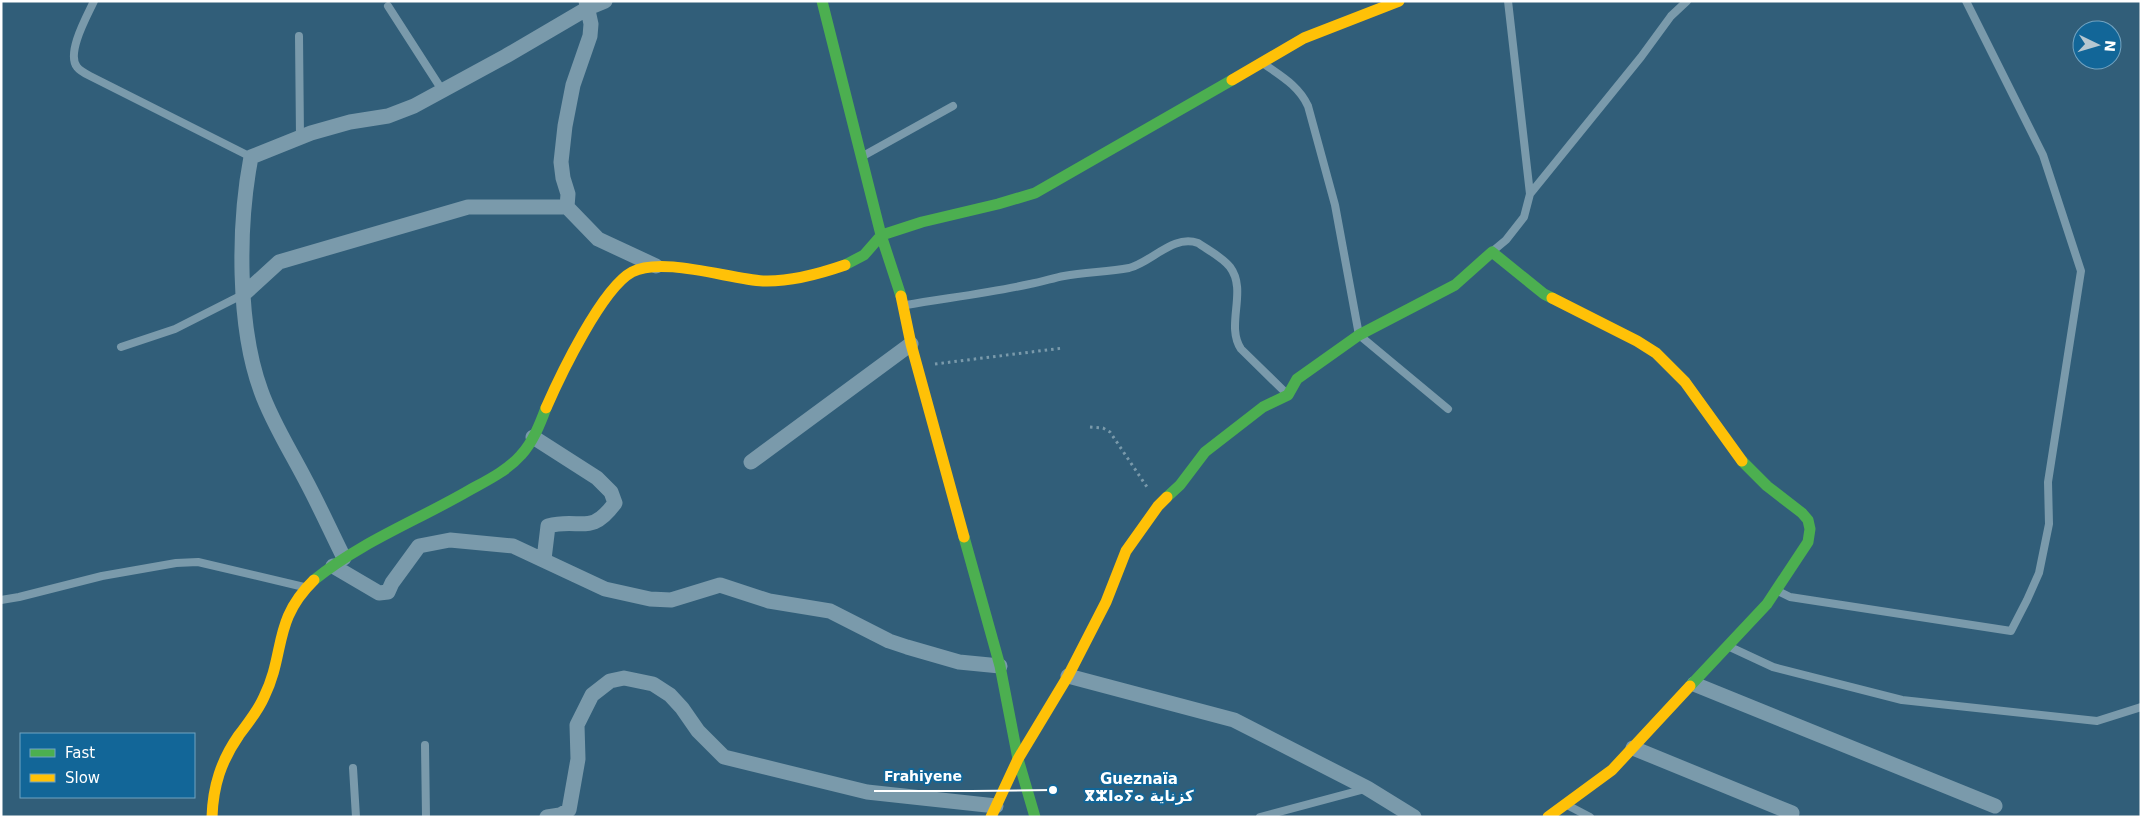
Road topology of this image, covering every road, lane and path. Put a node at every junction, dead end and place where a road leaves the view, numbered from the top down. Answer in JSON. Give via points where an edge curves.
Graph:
{"nodes":[{"id":1,"x":94,"y":1,"type":"edge"},
{"id":2,"x":605,"y":1,"type":"edge"},
{"id":3,"x":822,"y":1,"type":"edge"},
{"id":4,"x":1399,"y":1,"type":"edge"},
{"id":5,"x":1508,"y":1,"type":"edge"},
{"id":6,"x":1686,"y":1,"type":"edge"},
{"id":7,"x":1966,"y":1,"type":"edge"},
{"id":8,"x":587,"y":5,"type":"edge"},
{"id":9,"x":388,"y":6,"type":"dead end"},
{"id":10,"x":299,"y":36,"type":"dead end"},
{"id":11,"x":1261,"y":62,"type":"junction"},
{"id":12,"x":442,"y":90,"type":"junction"},
{"id":13,"x":953,"y":106,"type":"dead end"},
{"id":14,"x":300,"y":137,"type":"junction"},
{"id":15,"x":250,"y":157,"type":"junction"},
{"id":16,"x":861,"y":157,"type":"junction"},
{"id":17,"x":1530,"y":194,"type":"junction"},
{"id":18,"x":567,"y":207,"type":"junction"},
{"id":19,"x":881,"y":235,"type":"junction"},
{"id":20,"x":1492,"y":252,"type":"junction"},
{"id":21,"x":656,"y":266,"type":"junction"},
{"id":22,"x":244,"y":294,"type":"junction"},
{"id":23,"x":904,"y":306,"type":"junction"},
{"id":24,"x":1359,"y":336,"type":"junction"},
{"id":25,"x":911,"y":344,"type":"junction"},
{"id":26,"x":121,"y":347,"type":"dead end"},
{"id":27,"x":1064,"y":348,"type":"dead end"},
{"id":28,"x":917,"y":366,"type":"junction"},
{"id":29,"x":1288,"y":395,"type":"junction"},
{"id":30,"x":1448,"y":409,"type":"dead end"},
{"id":31,"x":1090,"y":427,"type":"dead end"},
{"id":32,"x":533,"y":437,"type":"junction"},
{"id":33,"x":751,"y":462,"type":"dead end"},
{"id":34,"x":1158,"y":506,"type":"junction"},
{"id":35,"x":544,"y":559,"type":"junction"},
{"id":36,"x":339,"y":562,"type":"junction"},
{"id":37,"x":306,"y":588,"type":"junction"},
{"id":38,"x":1777,"y":590,"type":"junction"},
{"id":39,"x":1,"y":600,"type":"edge"},
{"id":40,"x":1729,"y":646,"type":"junction"},
{"id":41,"x":1000,"y":666,"type":"junction"},
{"id":42,"x":1068,"y":676,"type":"junction"},
{"id":43,"x":1694,"y":684,"type":"junction"},
{"id":44,"x":2141,"y":707,"type":"edge"},
{"id":45,"x":425,"y":745,"type":"dead end"},
{"id":46,"x":1633,"y":748,"type":"junction"},
{"id":47,"x":1018,"y":759,"type":"junction"},
{"id":48,"x":353,"y":768,"type":"dead end"},
{"id":49,"x":1367,"y":788,"type":"junction"},
{"id":50,"x":1565,"y":805,"type":"junction"},
{"id":51,"x":1995,"y":806,"type":"dead end"},
{"id":52,"x":994,"y":812,"type":"edge"},
{"id":53,"x":1792,"y":814,"type":"dead end"},
{"id":54,"x":212,"y":817,"type":"edge"},
{"id":55,"x":356,"y":817,"type":"edge"},
{"id":56,"x":426,"y":817,"type":"edge"},
{"id":57,"x":547,"y":817,"type":"edge"},
{"id":58,"x":1035,"y":817,"type":"edge"},
{"id":59,"x":1260,"y":817,"type":"edge"},
{"id":60,"x":1414,"y":817,"type":"edge"},
{"id":61,"x":1548,"y":817,"type":"edge"},
{"id":62,"x":1590,"y":817,"type":"edge"}],
"edges":[{"from":1,"to":15,"type":"lane","via":[[77,40],[73,57],[77,68]]},
{"from":2,"to":8,"type":"street"},
{"from":3,"to":16,"type":"street"},
{"from":4,"to":11,"type":"street","via":[[1304,38]]},
{"from":5,"to":17,"type":"lane"},
{"from":6,"to":17,"type":"lane"},
{"from":7,"to":38,"type":"lane","via":[[2043,155],[2081,271],[2048,482],[2049,524],[2039,574],[2011,630],[1790,597]]},
{"from":8,"to":12,"type":"street"},
{"from":8,"to":18,"type":"street","via":[[590,36],[573,85],[561,162],[568,194]]},
{"from":9,"to":12,"type":"lane"},
{"from":10,"to":14,"type":"lane"},
{"from":11,"to":19,"type":"street","via":[[1035,193]]},
{"from":11,"to":24,"type":"lane","via":[[1286,79],[1302,94],[1308,106],[1334,206]]},
{"from":12,"to":14,"type":"street","via":[[388,116],[350,122]]},
{"from":13,"to":16,"type":"lane"},
{"from":14,"to":15,"type":"street"},
{"from":15,"to":22,"type":"street","via":[[244,199]]},
{"from":16,"to":19,"type":"street"},
{"from":17,"to":20,"type":"lane","via":[[1524,217]]},
{"from":18,"to":21,"type":"street","via":[[598,239]]},
{"from":18,"to":22,"type":"street","via":[[468,207],[279,262]]},
{"from":19,"to":21,"type":"street","via":[[864,257],[797,278],[749,280]]},
{"from":19,"to":23,"type":"street"},
{"from":20,"to":24,"type":"street","via":[[1456,285]]},
{"from":20,"to":38,"type":"street","via":[[1544,294],[1656,353],[1685,382],[1742,461],[1808,520],[1808,542]]},
{"from":21,"to":32,"type":"street","via":[[633,270],[599,309],[563,370]]},
{"from":22,"to":26,"type":"lane","via":[[175,329]]},
{"from":22,"to":36,"type":"street","via":[[247,345],[261,391]]},
{"from":23,"to":25,"type":"street"},
{"from":23,"to":29,"type":"lane","via":[[1063,276],[1129,268],[1180,242],[1193,241],[1230,266],[1238,298],[1236,341]]},
{"from":24,"to":29,"type":"street","via":[[1297,379]]},
{"from":24,"to":30,"type":"lane"},
{"from":25,"to":28,"type":"street"},
{"from":25,"to":33,"type":"street"},
{"from":27,"to":28,"type":"path"},
{"from":28,"to":41,"type":"street"},
{"from":29,"to":34,"type":"street","via":[[1263,407],[1205,452],[1180,485]]},
{"from":31,"to":34,"type":"path","via":[[1110,432]]},
{"from":32,"to":35,"type":"street","via":[[597,478],[612,492],[615,503],[604,518],[596,522],[548,526]]},
{"from":32,"to":36,"type":"street","via":[[520,456],[496,475]]},
{"from":34,"to":42,"type":"street","via":[[1126,551],[1106,602]]},
{"from":35,"to":36,"type":"street","via":[[513,546],[450,540],[419,546],[388,592],[379,593]]},
{"from":35,"to":41,"type":"street","via":[[605,589],[650,599],[671,600],[720,584],[769,601],[830,612],[907,647],[959,662]]},
{"from":36,"to":37,"type":"street"},
{"from":37,"to":39,"type":"lane","via":[[198,562],[102,576]]},
{"from":37,"to":54,"type":"street","via":[[293,604],[283,625],[264,699],[223,760],[216,782]]},
{"from":38,"to":40,"type":"street"},
{"from":40,"to":43,"type":"street"},
{"from":40,"to":44,"type":"lane","via":[[1772,667],[1902,700],[2097,721]]},
{"from":41,"to":47,"type":"street"},
{"from":42,"to":47,"type":"street"},
{"from":42,"to":49,"type":"street","via":[[1234,720]]},
{"from":43,"to":46,"type":"street"},
{"from":43,"to":51,"type":"street"},
{"from":45,"to":56,"type":"lane"},
{"from":46,"to":50,"type":"street","via":[[1612,770]]},
{"from":46,"to":53,"type":"street"},
{"from":47,"to":52,"type":"street"},
{"from":47,"to":58,"type":"street"},
{"from":48,"to":55,"type":"lane"},
{"from":49,"to":59,"type":"lane"},
{"from":49,"to":60,"type":"street"},
{"from":50,"to":61,"type":"street"},
{"from":50,"to":62,"type":"lane"},
{"from":52,"to":57,"type":"street","via":[[867,792],[724,757],[698,732],[670,696],[653,684],[624,678],[610,681],[592,695],[577,725],[578,760],[569,810]]}]}
